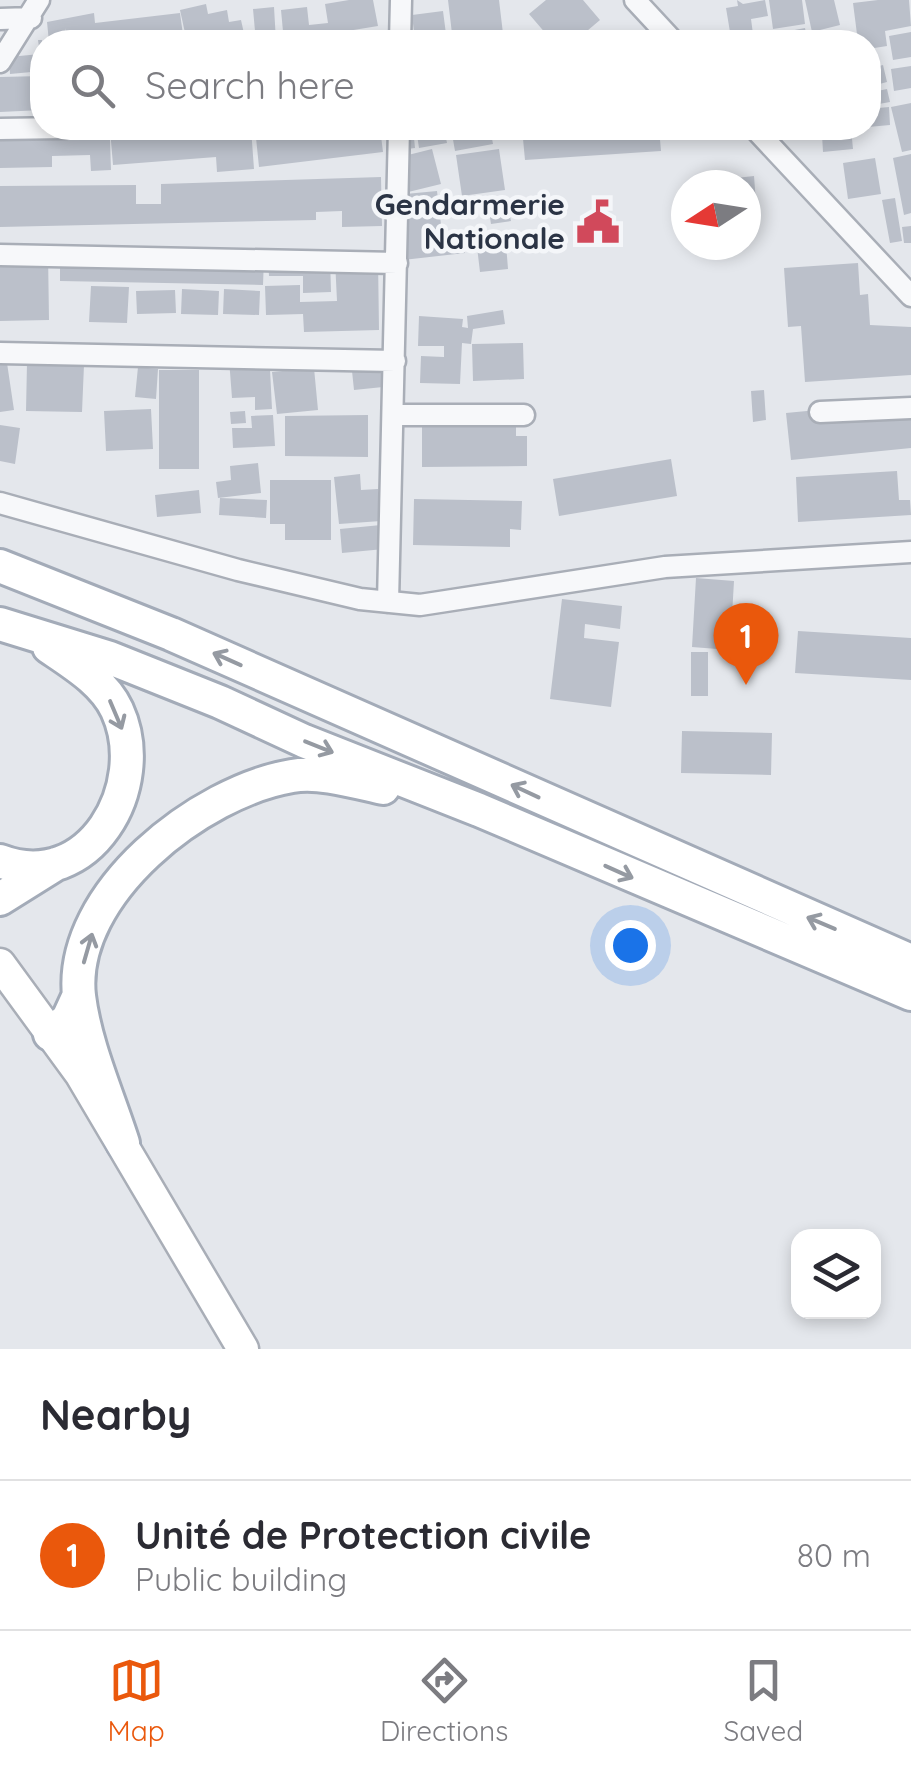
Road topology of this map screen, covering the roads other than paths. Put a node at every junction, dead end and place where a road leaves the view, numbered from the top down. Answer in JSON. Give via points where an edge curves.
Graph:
{"nodes":[{"id":1,"x":401,"y":0,"type":"edge"},
{"id":2,"x":635,"y":0,"type":"edge"},
{"id":3,"x":35,"y":9,"type":"edge"},
{"id":4,"x":0,"y":19,"type":"edge"},
{"id":5,"x":400,"y":30,"type":"edge"},
{"id":6,"x":663,"y":30,"type":"edge"},
{"id":7,"x":0,"y":62,"type":"edge"},
{"id":8,"x":0,"y":129,"type":"edge"},
{"id":9,"x":30,"y":129,"type":"edge"},
{"id":10,"x":399,"y":140,"type":"edge"},
{"id":11,"x":765,"y":140,"type":"edge"},
{"id":12,"x":0,"y":256,"type":"edge"},
{"id":13,"x":397,"y":263,"type":"junction"},
{"id":14,"x":911,"y":296,"type":"edge"},
{"id":15,"x":0,"y":353,"type":"edge"},
{"id":16,"x":394,"y":361,"type":"junction"},
{"id":17,"x":911,"y":408,"type":"edge"},
{"id":18,"x":820,"y":412,"type":"dead end"},
{"id":19,"x":393,"y":414,"type":"junction"},
{"id":20,"x":524,"y":414,"type":"dead end"},
{"id":21,"x":0,"y":503,"type":"edge"},
{"id":22,"x":911,"y":552,"type":"edge"},
{"id":23,"x":0,"y":566,"type":"edge"},
{"id":24,"x":388,"y":602,"type":"junction"},
{"id":25,"x":10,"y":626,"type":"edge"},
{"id":26,"x":479,"y":810,"type":"junction"},
{"id":27,"x":73,"y":854,"type":"junction"},
{"id":28,"x":0,"y":860,"type":"edge"},
{"id":29,"x":0,"y":899,"type":"edge"},
{"id":30,"x":911,"y":961,"type":"edge"},
{"id":31,"x":0,"y":964,"type":"edge"},
{"id":32,"x":911,"y":994,"type":"edge"},
{"id":33,"x":79,"y":995,"type":"junction"},
{"id":34,"x":50,"y":1034,"type":"junction"},
{"id":35,"x":123,"y":1143,"type":"junction"},
{"id":36,"x":243,"y":1349,"type":"edge"}],
"edges":[{"from":1,"to":5,"type":"street"},
{"from":2,"to":6,"type":"street"},
{"from":3,"to":4,"type":"street"},
{"from":3,"to":7,"type":"street"},
{"from":8,"to":9,"type":"street"},
{"from":10,"to":13,"type":"street"},
{"from":11,"to":14,"type":"street"},
{"from":12,"to":13,"type":"street"},
{"from":13,"to":16,"type":"street"},
{"from":15,"to":16,"type":"street"},
{"from":16,"to":19,"type":"street"},
{"from":17,"to":18,"type":"street"},
{"from":19,"to":20,"type":"street"},
{"from":19,"to":24,"type":"street"},
{"from":21,"to":24,"type":"street","via":[[238,570]]},
{"from":22,"to":24,"type":"street","via":[[665,567],[482,599]]},
{"from":30,"to":23,"type":"main road","one_way":true},
{"from":25,"to":26,"type":"main road","one_way":true,"via":[[110,658]]},
{"from":25,"to":27,"type":"main road","one_way":true,"via":[[97,683],[116,710],[126,746],[127,780],[118,811]]},
{"from":26,"to":32,"type":"main road","one_way":true},
{"from":33,"to":26,"type":"main road","one_way":true,"via":[[88,941],[120,878],[167,832],[239,794],[294,775]]},
{"from":27,"to":28,"type":"main road","via":[[41,865]]},
{"from":27,"to":29,"type":"main road"},
{"from":31,"to":34,"type":"main road"},
{"from":33,"to":34,"type":"main road","via":[[68,1020]]},
{"from":33,"to":35,"type":"main road"},
{"from":34,"to":35,"type":"main road"},
{"from":35,"to":36,"type":"main road"}]}
